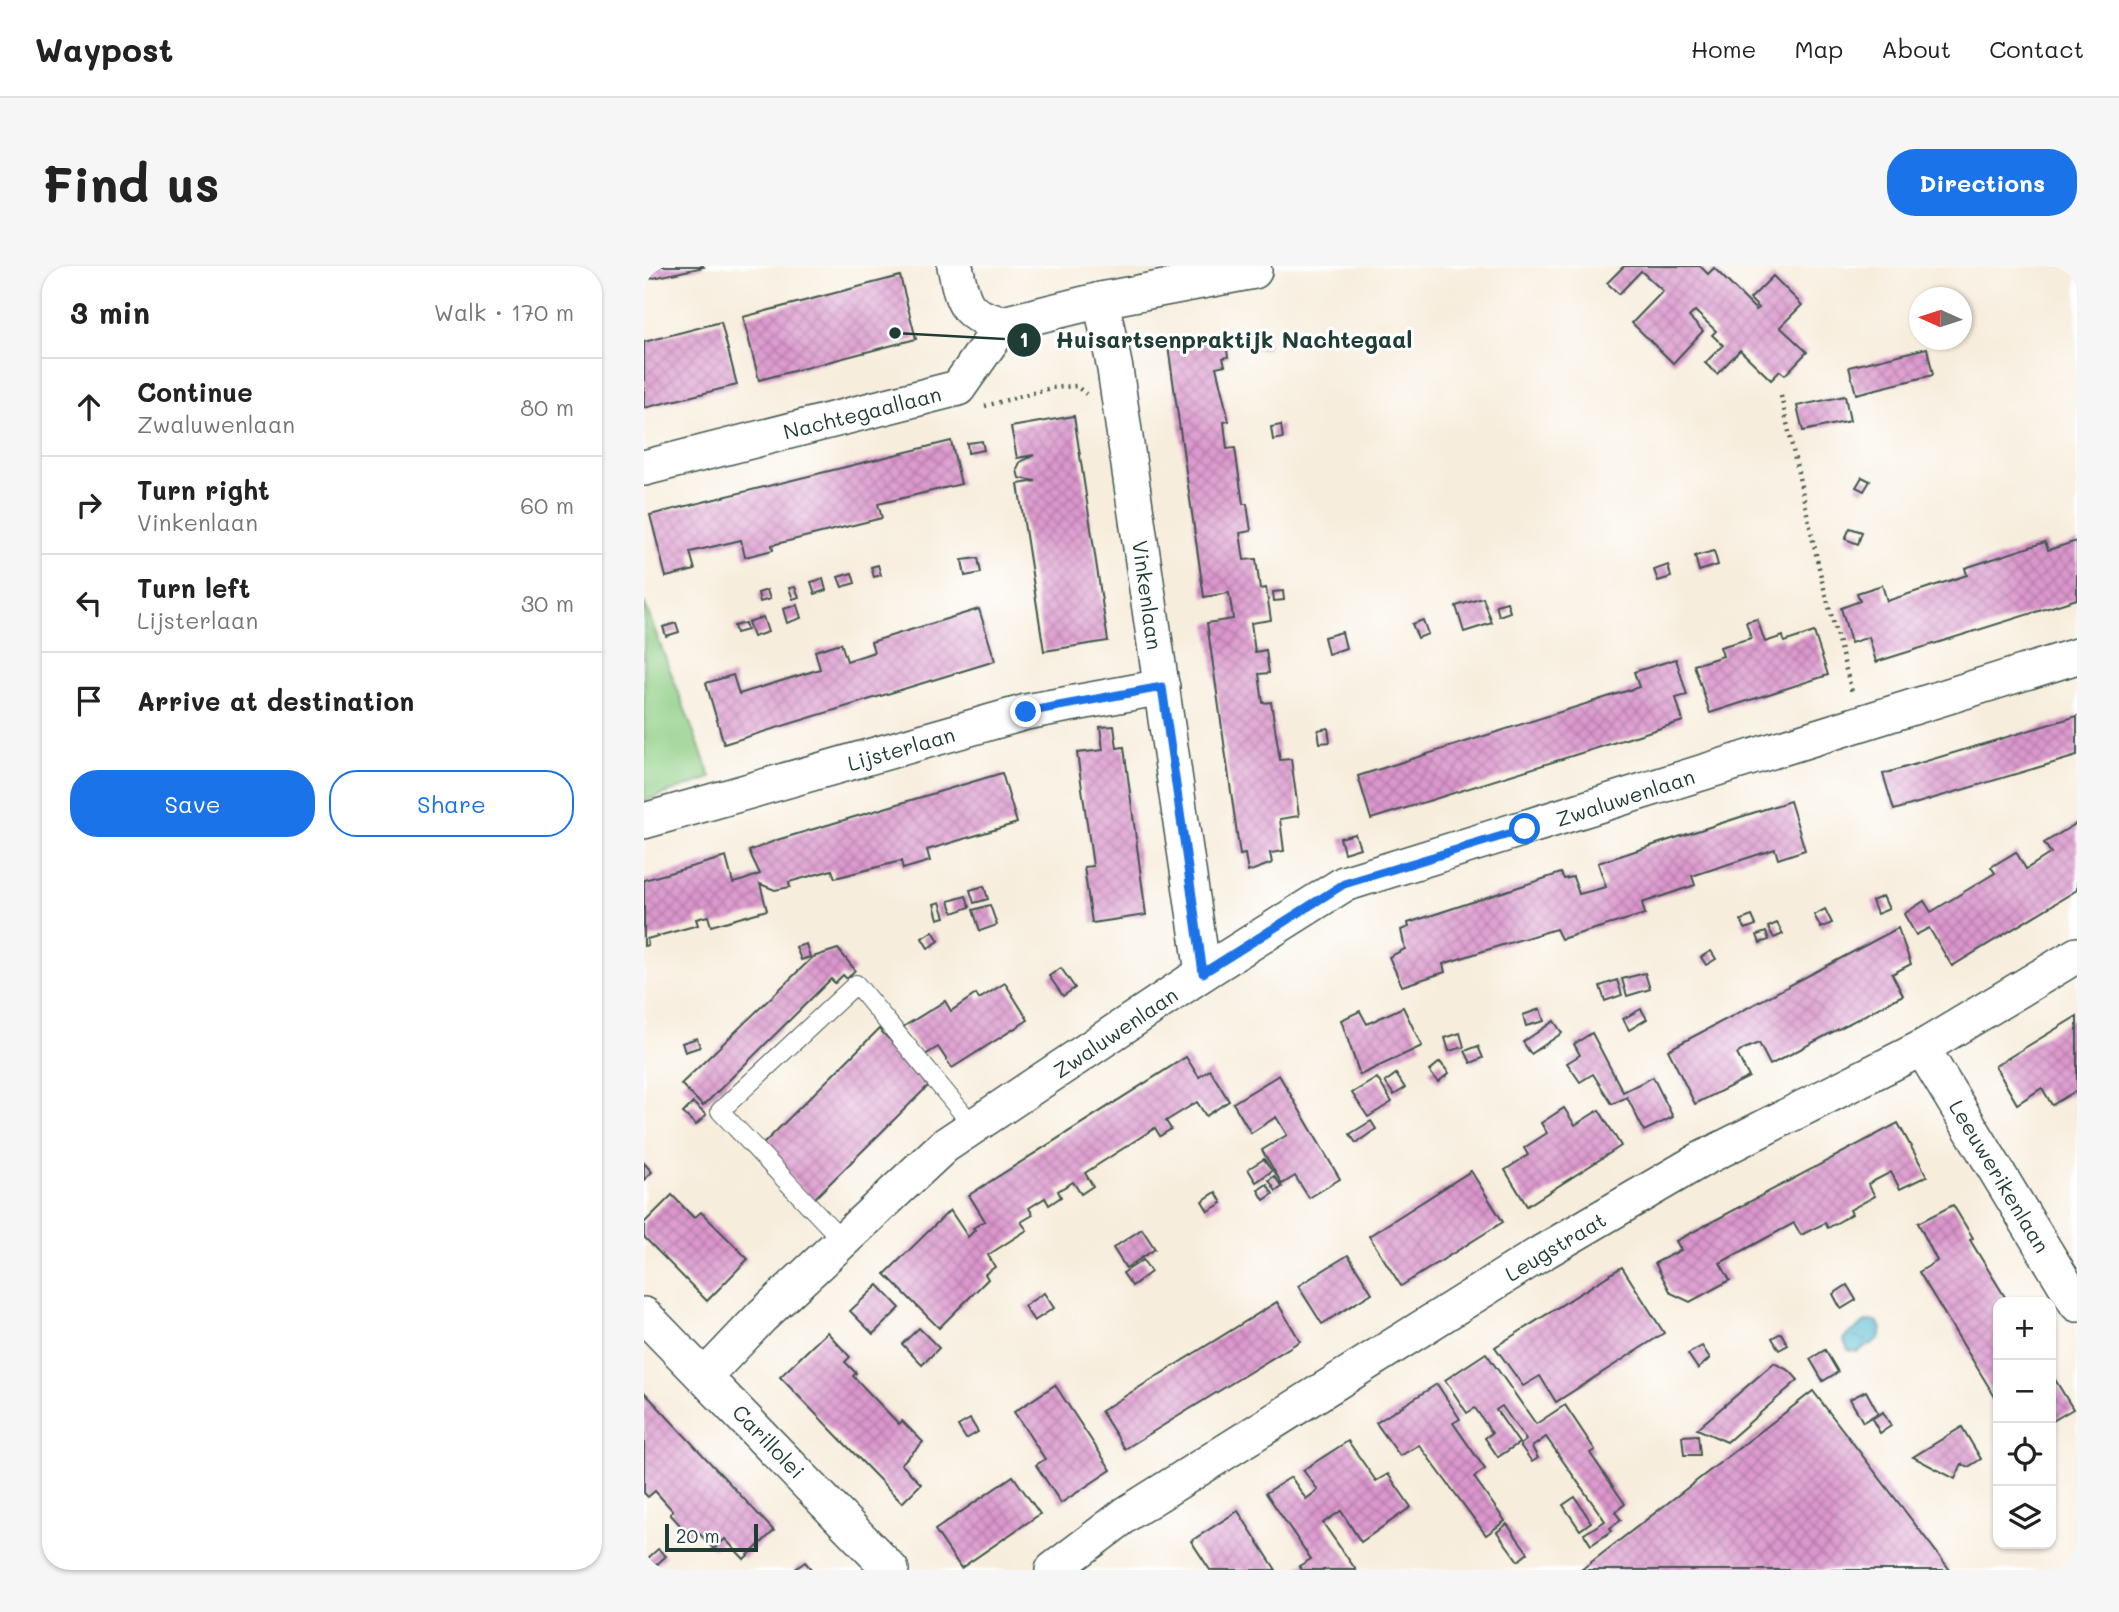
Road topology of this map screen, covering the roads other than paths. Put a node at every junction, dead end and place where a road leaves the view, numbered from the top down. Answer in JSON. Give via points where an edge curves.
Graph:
{"nodes":[{"id":1,"x":955,"y":266,"type":"edge"},
{"id":2,"x":1254,"y":271,"type":"dead end"},
{"id":3,"x":1101,"y":300,"type":"junction"},
{"id":4,"x":1003,"y":324,"type":"junction"},
{"id":5,"x":644,"y":468,"type":"edge"},
{"id":6,"x":2077,"y":656,"type":"edge"},
{"id":7,"x":1162,"y":687,"type":"junction"},
{"id":8,"x":644,"y":821,"type":"edge"},
{"id":9,"x":2077,"y":955,"type":"edge"},
{"id":10,"x":1203,"y":973,"type":"junction"},
{"id":11,"x":1922,"y":1048,"type":"junction"},
{"id":12,"x":974,"y":1127,"type":"junction"},
{"id":13,"x":843,"y":1241,"type":"junction"},
{"id":14,"x":2077,"y":1304,"type":"edge"},
{"id":15,"x":644,"y":1315,"type":"edge"},
{"id":16,"x":706,"y":1375,"type":"junction"},
{"id":17,"x":891,"y":1570,"type":"edge"},
{"id":18,"x":1053,"y":1570,"type":"edge"}],
"edges":[{"from":1,"to":4,"type":"street","via":[[962,302],[978,318]]},
{"from":2,"to":3,"type":"street"},
{"from":3,"to":4,"type":"street"},
{"from":3,"to":7,"type":"street","name":"Vinkenlaan"},
{"from":4,"to":5,"type":"street","name":"Nachtegaallaan","via":[[958,388]]},
{"from":6,"to":10,"type":"street","name":"Zwaluwenlaan","via":[[1344,884]]},
{"from":7,"to":8,"type":"street","name":"Lijsterlaan","via":[[1026,712]]},
{"from":7,"to":10,"type":"street","name":"Vinkenlaan"},
{"from":9,"to":11,"type":"street","name":"Leugstraat"},
{"from":10,"to":12,"type":"street","name":"Zwaluwenlaan"},
{"from":11,"to":14,"type":"street","name":"Leeuwerikenlaan"},
{"from":11,"to":18,"type":"street","name":"Leugstraat","via":[[1702,1158],[1538,1255],[1128,1513]]},
{"from":12,"to":13,"type":"street","name":"Zwaluwenlaan","via":[[944,1146]]},
{"from":12,"to":13,"type":"lane","via":[[856,984],[720,1111]]},
{"from":13,"to":16,"type":"street","name":"Zwaluwenlaan"},
{"from":15,"to":16,"type":"street","name":"Carillolei"},
{"from":16,"to":17,"type":"street","name":"Carillolei"}]}
